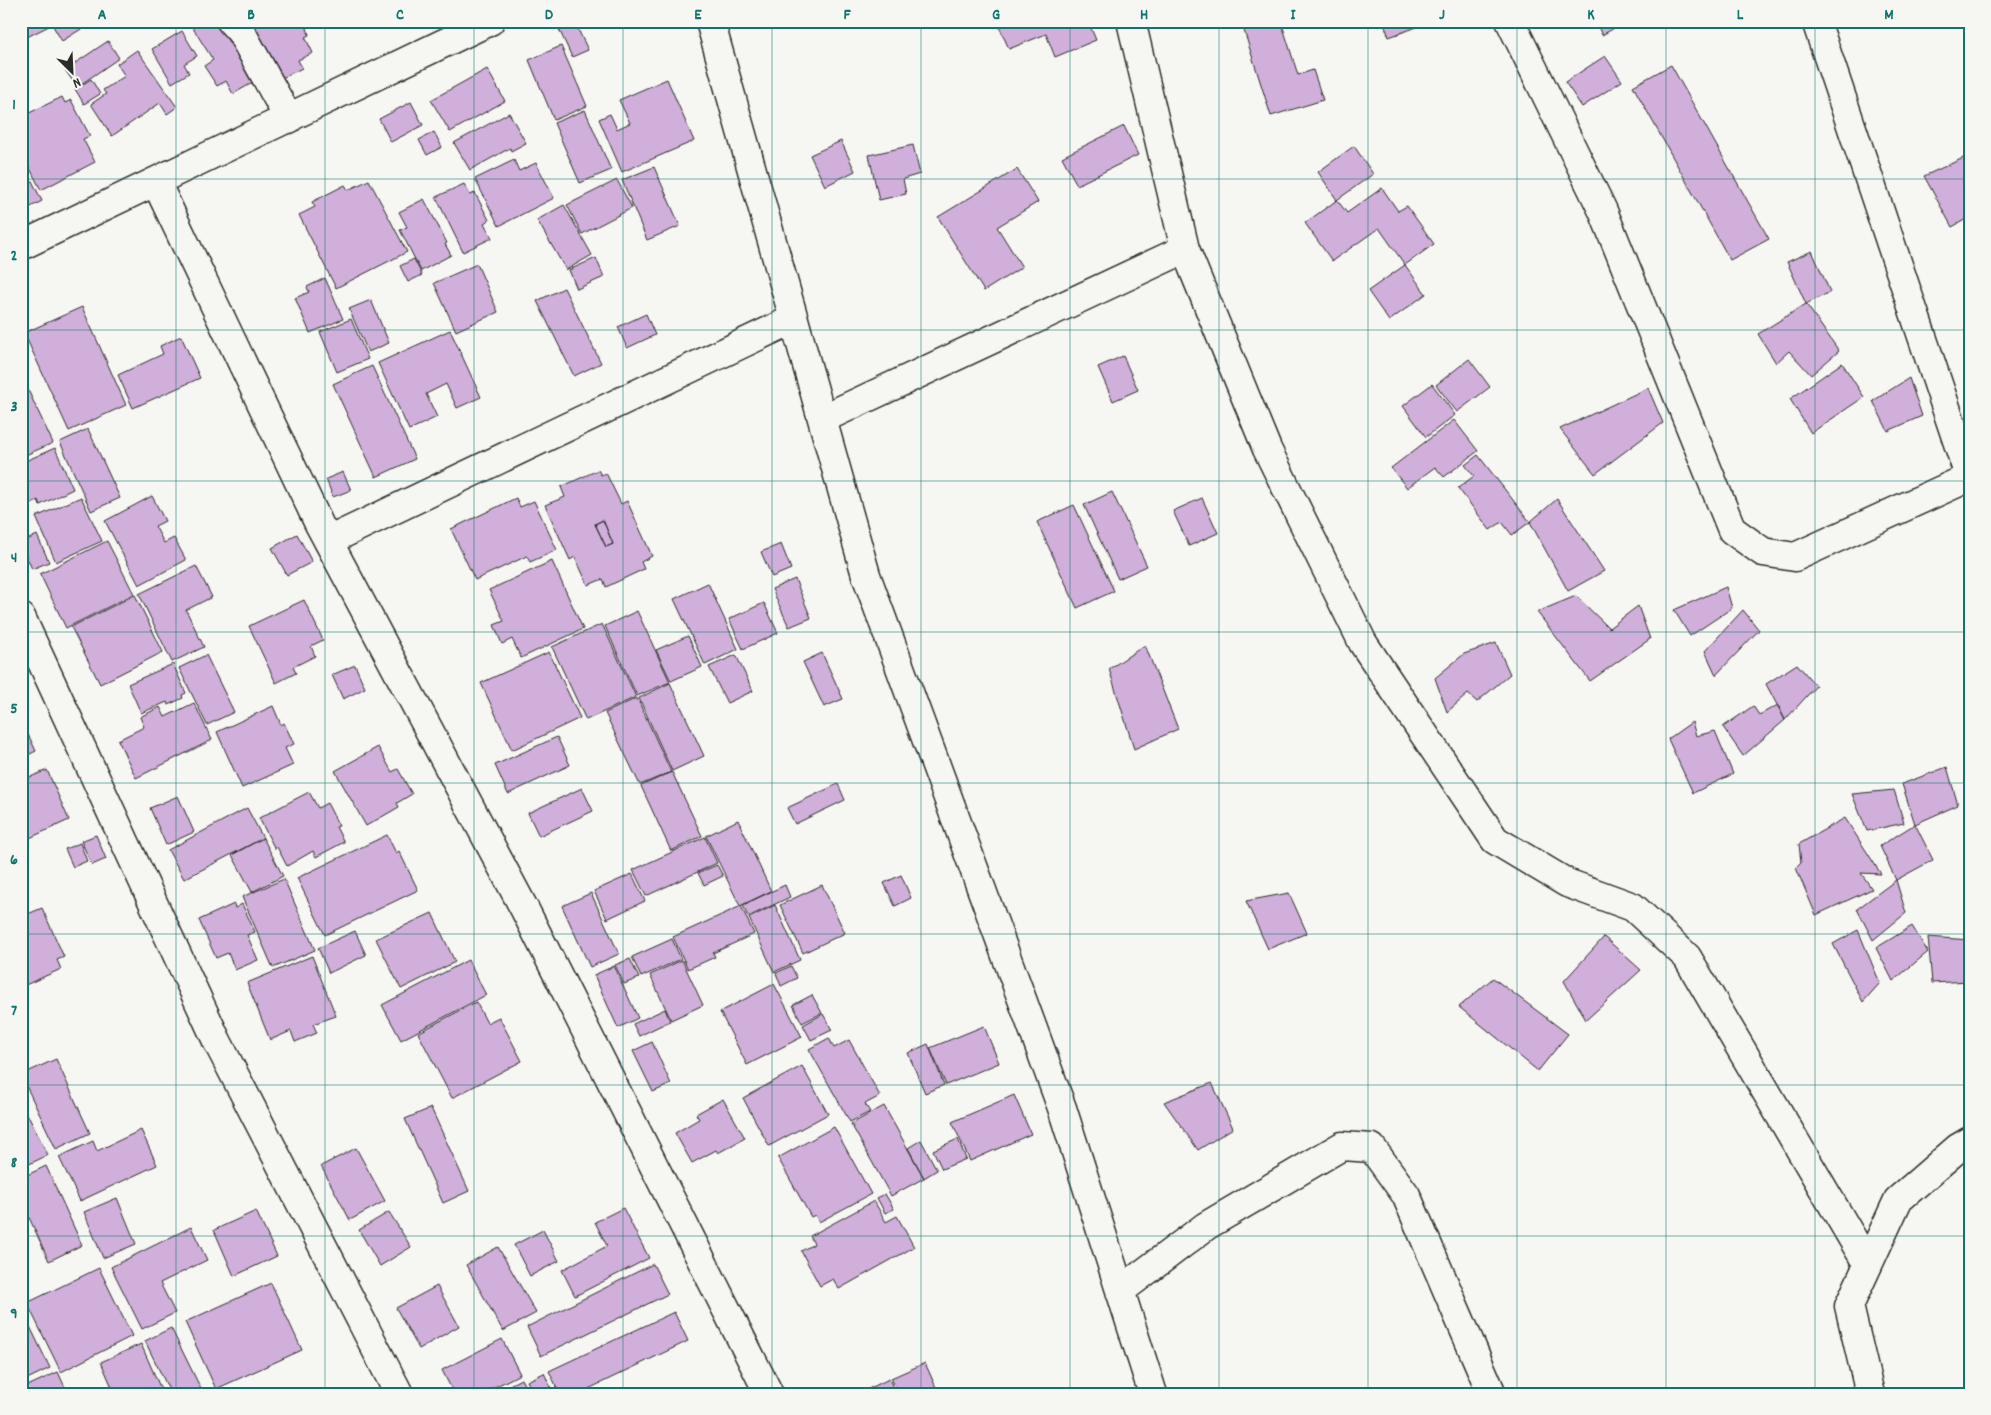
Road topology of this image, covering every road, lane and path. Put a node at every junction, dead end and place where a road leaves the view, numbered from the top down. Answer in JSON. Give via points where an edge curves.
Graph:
{"nodes":[{"id":1,"x":231,"y":21,"type":"edge"},
{"id":2,"x":490,"y":21,"type":"edge"},
{"id":3,"x":710,"y":21,"type":"edge"},
{"id":4,"x":1131,"y":21,"type":"edge"},
{"id":5,"x":1510,"y":21,"type":"edge"},
{"id":6,"x":1816,"y":21,"type":"edge"},
{"id":7,"x":289,"y":119,"type":"junction"},
{"id":8,"x":156,"y":182,"type":"junction"},
{"id":9,"x":21,"y":246,"type":"edge"},
{"id":10,"x":1185,"y":249,"type":"junction"},
{"id":11,"x":794,"y":319,"type":"junction"},
{"id":12,"x":822,"y":419,"type":"junction"},
{"id":13,"x":1970,"y":477,"type":"edge"},
{"id":14,"x":328,"y":541,"type":"junction"},
{"id":15,"x":21,"y":617,"type":"edge"},
{"id":16,"x":1970,"y":1141,"type":"edge"},
{"id":17,"x":1868,"y":1265,"type":"junction"},
{"id":18,"x":1120,"y":1291,"type":"junction"},
{"id":19,"x":400,"y":1394,"type":"edge"},
{"id":20,"x":769,"y":1394,"type":"edge"},
{"id":21,"x":1153,"y":1394,"type":"edge"},
{"id":22,"x":1492,"y":1394,"type":"edge"},
{"id":23,"x":1870,"y":1394,"type":"edge"}],
"edges":[{"from":1,"to":7,"type":"street"},
{"from":2,"to":7,"type":"street"},
{"from":3,"to":11,"type":"street"},
{"from":4,"to":10,"type":"street"},
{"from":5,"to":13,"type":"street","via":[[1603,211],[1732,530],[1763,552],[1795,557]]},
{"from":6,"to":13,"type":"street"},
{"from":7,"to":8,"type":"street"},
{"from":8,"to":9,"type":"street"},
{"from":8,"to":14,"type":"street"},
{"from":10,"to":12,"type":"street"},
{"from":10,"to":17,"type":"street","via":[[1267,449],[1363,643],[1495,840],[1568,883],[1633,907],[1687,957]]},
{"from":11,"to":12,"type":"street"},
{"from":11,"to":14,"type":"street"},
{"from":12,"to":18,"type":"street","via":[[866,575],[1062,1108]]},
{"from":14,"to":20,"type":"street","via":[[525,910]]},
{"from":15,"to":19,"type":"street","via":[[217,1041]]},
{"from":16,"to":17,"type":"street","via":[[1898,1200]]},
{"from":17,"to":23,"type":"street","via":[[1849,1306]]},
{"from":18,"to":21,"type":"street"},
{"from":18,"to":22,"type":"street","via":[[1206,1226],[1342,1146],[1372,1148],[1406,1195]]}]}
